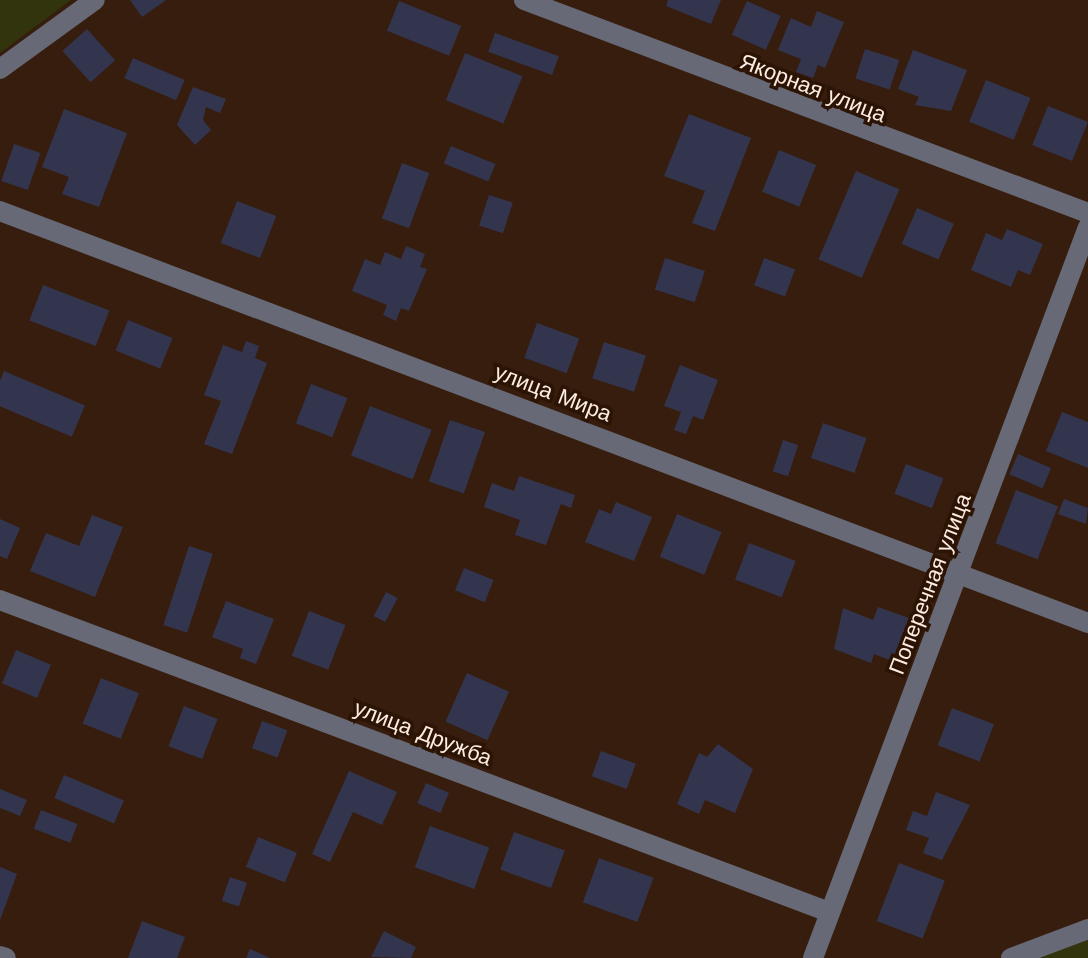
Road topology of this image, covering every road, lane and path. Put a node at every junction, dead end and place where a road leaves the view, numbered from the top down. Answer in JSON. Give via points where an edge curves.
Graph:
{"nodes":[{"id":1,"x":95,"y":0,"type":"edge"},
{"id":2,"x":524,"y":0,"type":"edge"},
{"id":3,"x":0,"y":69,"type":"edge"},
{"id":4,"x":0,"y":211,"type":"edge"},
{"id":5,"x":1088,"y":213,"type":"edge"},
{"id":6,"x":1088,"y":227,"type":"edge"},
{"id":7,"x":961,"y":572,"type":"junction"},
{"id":8,"x":0,"y":600,"type":"edge"},
{"id":9,"x":1088,"y":623,"type":"edge"},
{"id":10,"x":829,"y":912,"type":"junction"},
{"id":11,"x":1088,"y":929,"type":"edge"},
{"id":12,"x":0,"y":956,"type":"edge"},
{"id":13,"x":6,"y":958,"type":"edge"},
{"id":14,"x":813,"y":958,"type":"edge"},
{"id":15,"x":1011,"y":958,"type":"edge"}],
"edges":[{"from":1,"to":3,"type":"street"},
{"from":2,"to":5,"type":"street","name":"Якорная улица"},
{"from":4,"to":7,"type":"street","name":"улица Мира"},
{"from":6,"to":7,"type":"street","name":"Поперечная улица"},
{"from":7,"to":9,"type":"street","name":"улица Мира"},
{"from":7,"to":10,"type":"street","name":"Поперечная улица"},
{"from":8,"to":10,"type":"street","name":"улица Дружба"},
{"from":10,"to":14,"type":"street","name":"Поперечная улица"},
{"from":11,"to":15,"type":"street"},
{"from":12,"to":13,"type":"street"}]}
